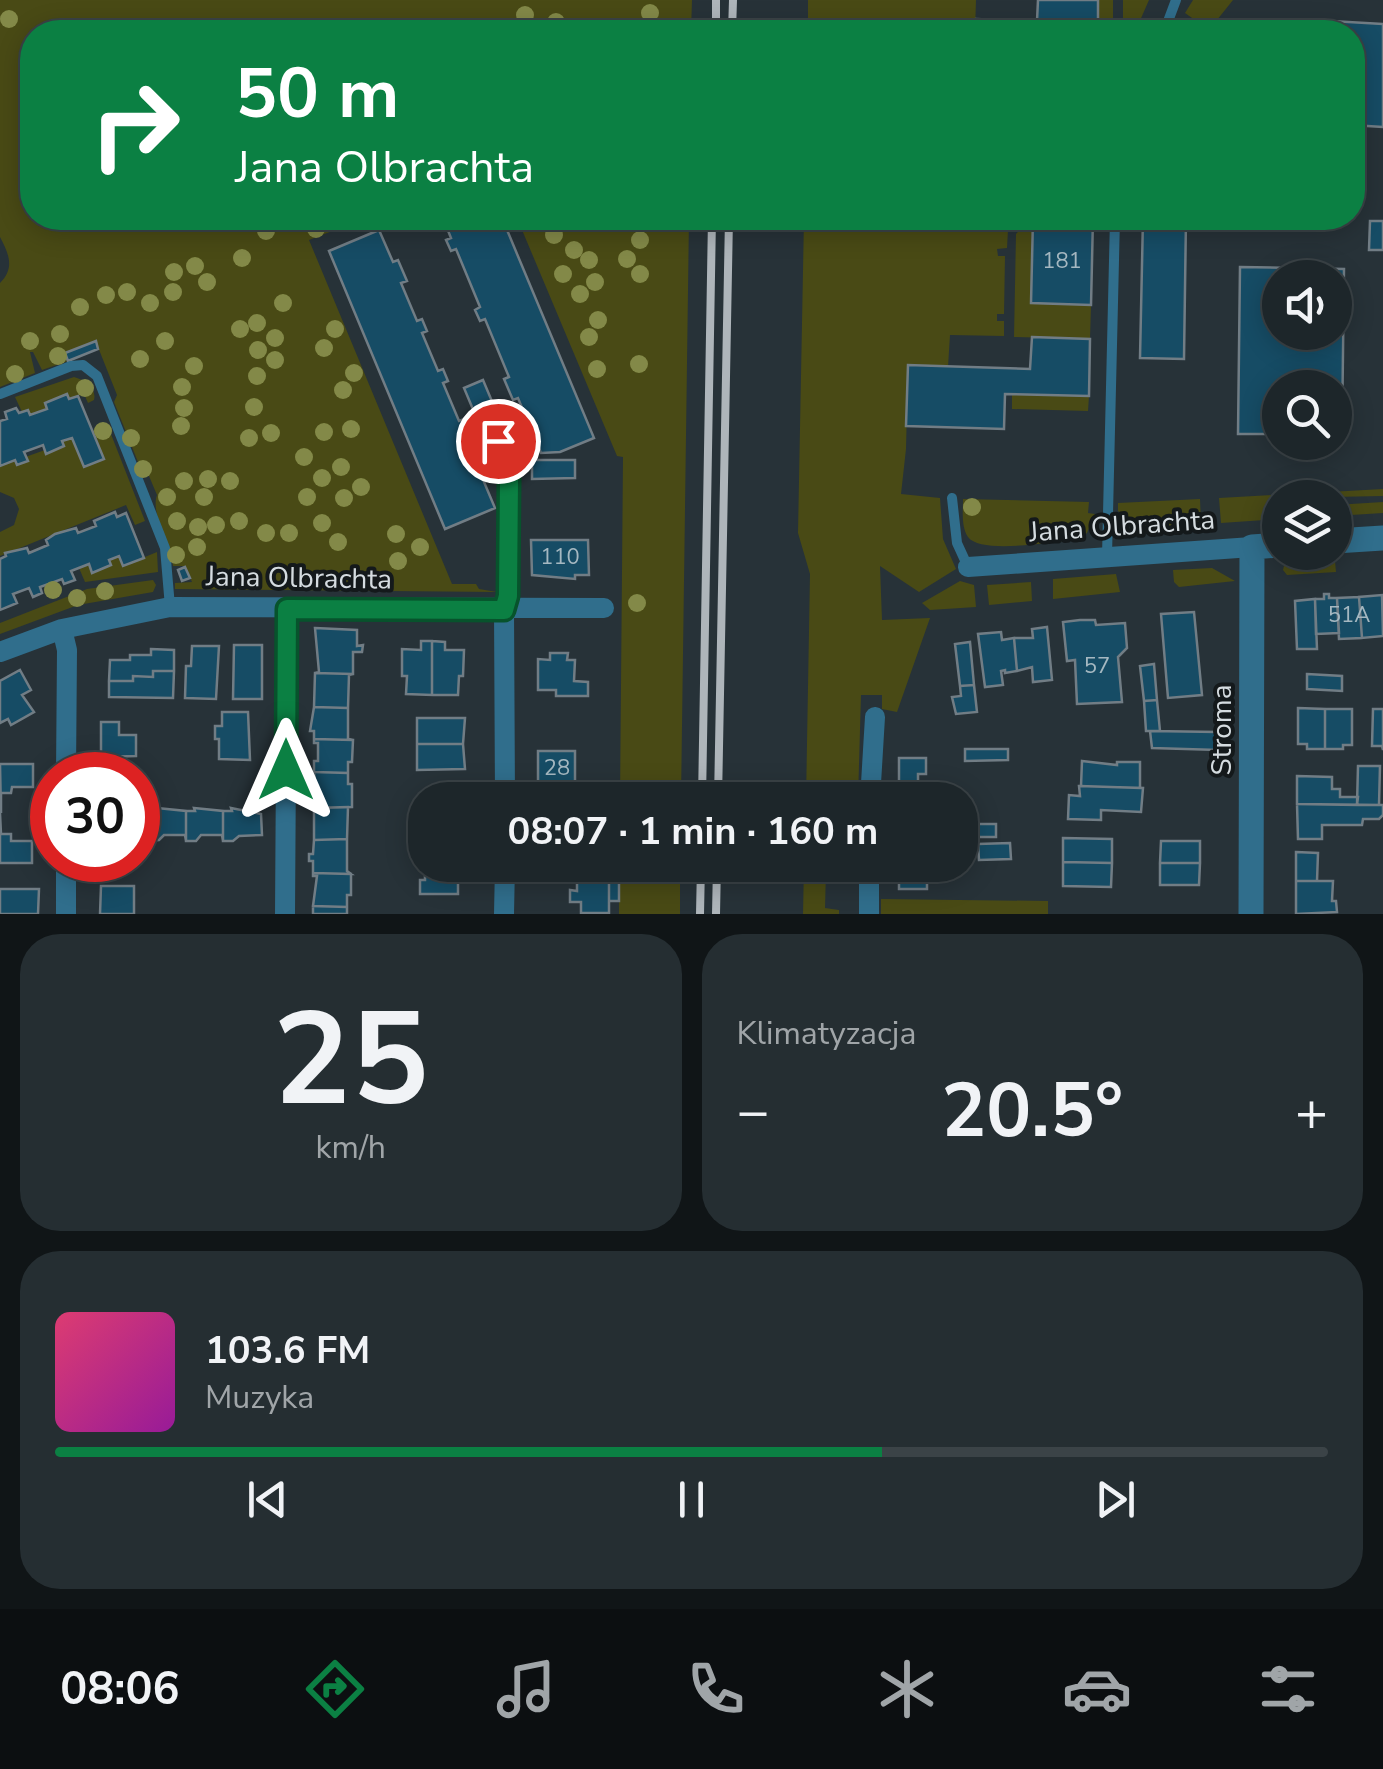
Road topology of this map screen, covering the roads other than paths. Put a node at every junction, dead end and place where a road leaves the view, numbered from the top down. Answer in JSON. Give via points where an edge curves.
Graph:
{"nodes":[{"id":1,"x":1114,"y":230,"type":"edge"},
{"id":2,"x":0,"y":394,"type":"edge"},
{"id":3,"x":498,"y":441,"type":"dead end"},
{"id":4,"x":952,"y":498,"type":"dead end"},
{"id":5,"x":1383,"y":538,"type":"edge"},
{"id":6,"x":1352,"y":540,"type":"edge"},
{"id":7,"x":1262,"y":546,"type":"edge"},
{"id":8,"x":1252,"y":547,"type":"junction"},
{"id":9,"x":1107,"y":556,"type":"junction"},
{"id":10,"x":968,"y":567,"type":"joint"},
{"id":11,"x":170,"y":607,"type":"junction"},
{"id":12,"x":604,"y":608,"type":"dead end"},
{"id":13,"x":287,"y":609,"type":"junction"},
{"id":14,"x":504,"y":610,"type":"junction"},
{"id":15,"x":62,"y":629,"type":"junction"},
{"id":16,"x":0,"y":652,"type":"edge"},
{"id":17,"x":875,"y":717,"type":"dead end"},
{"id":18,"x":66,"y":752,"type":"edge"},
{"id":19,"x":505,"y":782,"type":"edge"},
{"id":20,"x":871,"y":782,"type":"edge"},
{"id":21,"x":66,"y":882,"type":"edge"},
{"id":22,"x":505,"y":882,"type":"edge"},
{"id":23,"x":869,"y":882,"type":"edge"},
{"id":24,"x":66,"y":914,"type":"edge"},
{"id":25,"x":285,"y":914,"type":"edge"},
{"id":26,"x":504,"y":914,"type":"edge"},
{"id":27,"x":869,"y":914,"type":"edge"},
{"id":28,"x":1250,"y":914,"type":"edge"}],
"edges":[{"from":1,"to":9,"type":"lane"},
{"from":2,"to":11,"type":"lane","via":[[71,366],[83,365],[96,376],[165,548]]},
{"from":3,"to":14,"type":"lane","via":[[509,479]]},
{"from":4,"to":10,"type":"lane","via":[[957,543]]},
{"from":5,"to":6,"type":"street"},
{"from":7,"to":8,"type":"street","name":"Jana Olbrachta"},
{"from":8,"to":9,"type":"street","name":"Jana Olbrachta"},
{"from":8,"to":28,"type":"street","name":"Stroma"},
{"from":9,"to":10,"type":"street","name":"Jana Olbrachta"},
{"from":11,"to":13,"type":"street","name":"Jana Olbrachta"},
{"from":11,"to":15,"type":"street","name":"Jana Olbrachta"},
{"from":12,"to":14,"type":"street","name":"Jana Olbrachta"},
{"from":13,"to":14,"type":"street","name":"Jana Olbrachta"},
{"from":13,"to":25,"type":"street"},
{"from":14,"to":19,"type":"street"},
{"from":15,"to":16,"type":"street","name":"Jana Olbrachta"},
{"from":15,"to":18,"type":"street"},
{"from":17,"to":20,"type":"street"},
{"from":21,"to":24,"type":"street"},
{"from":22,"to":26,"type":"street"},
{"from":23,"to":27,"type":"street"}]}
